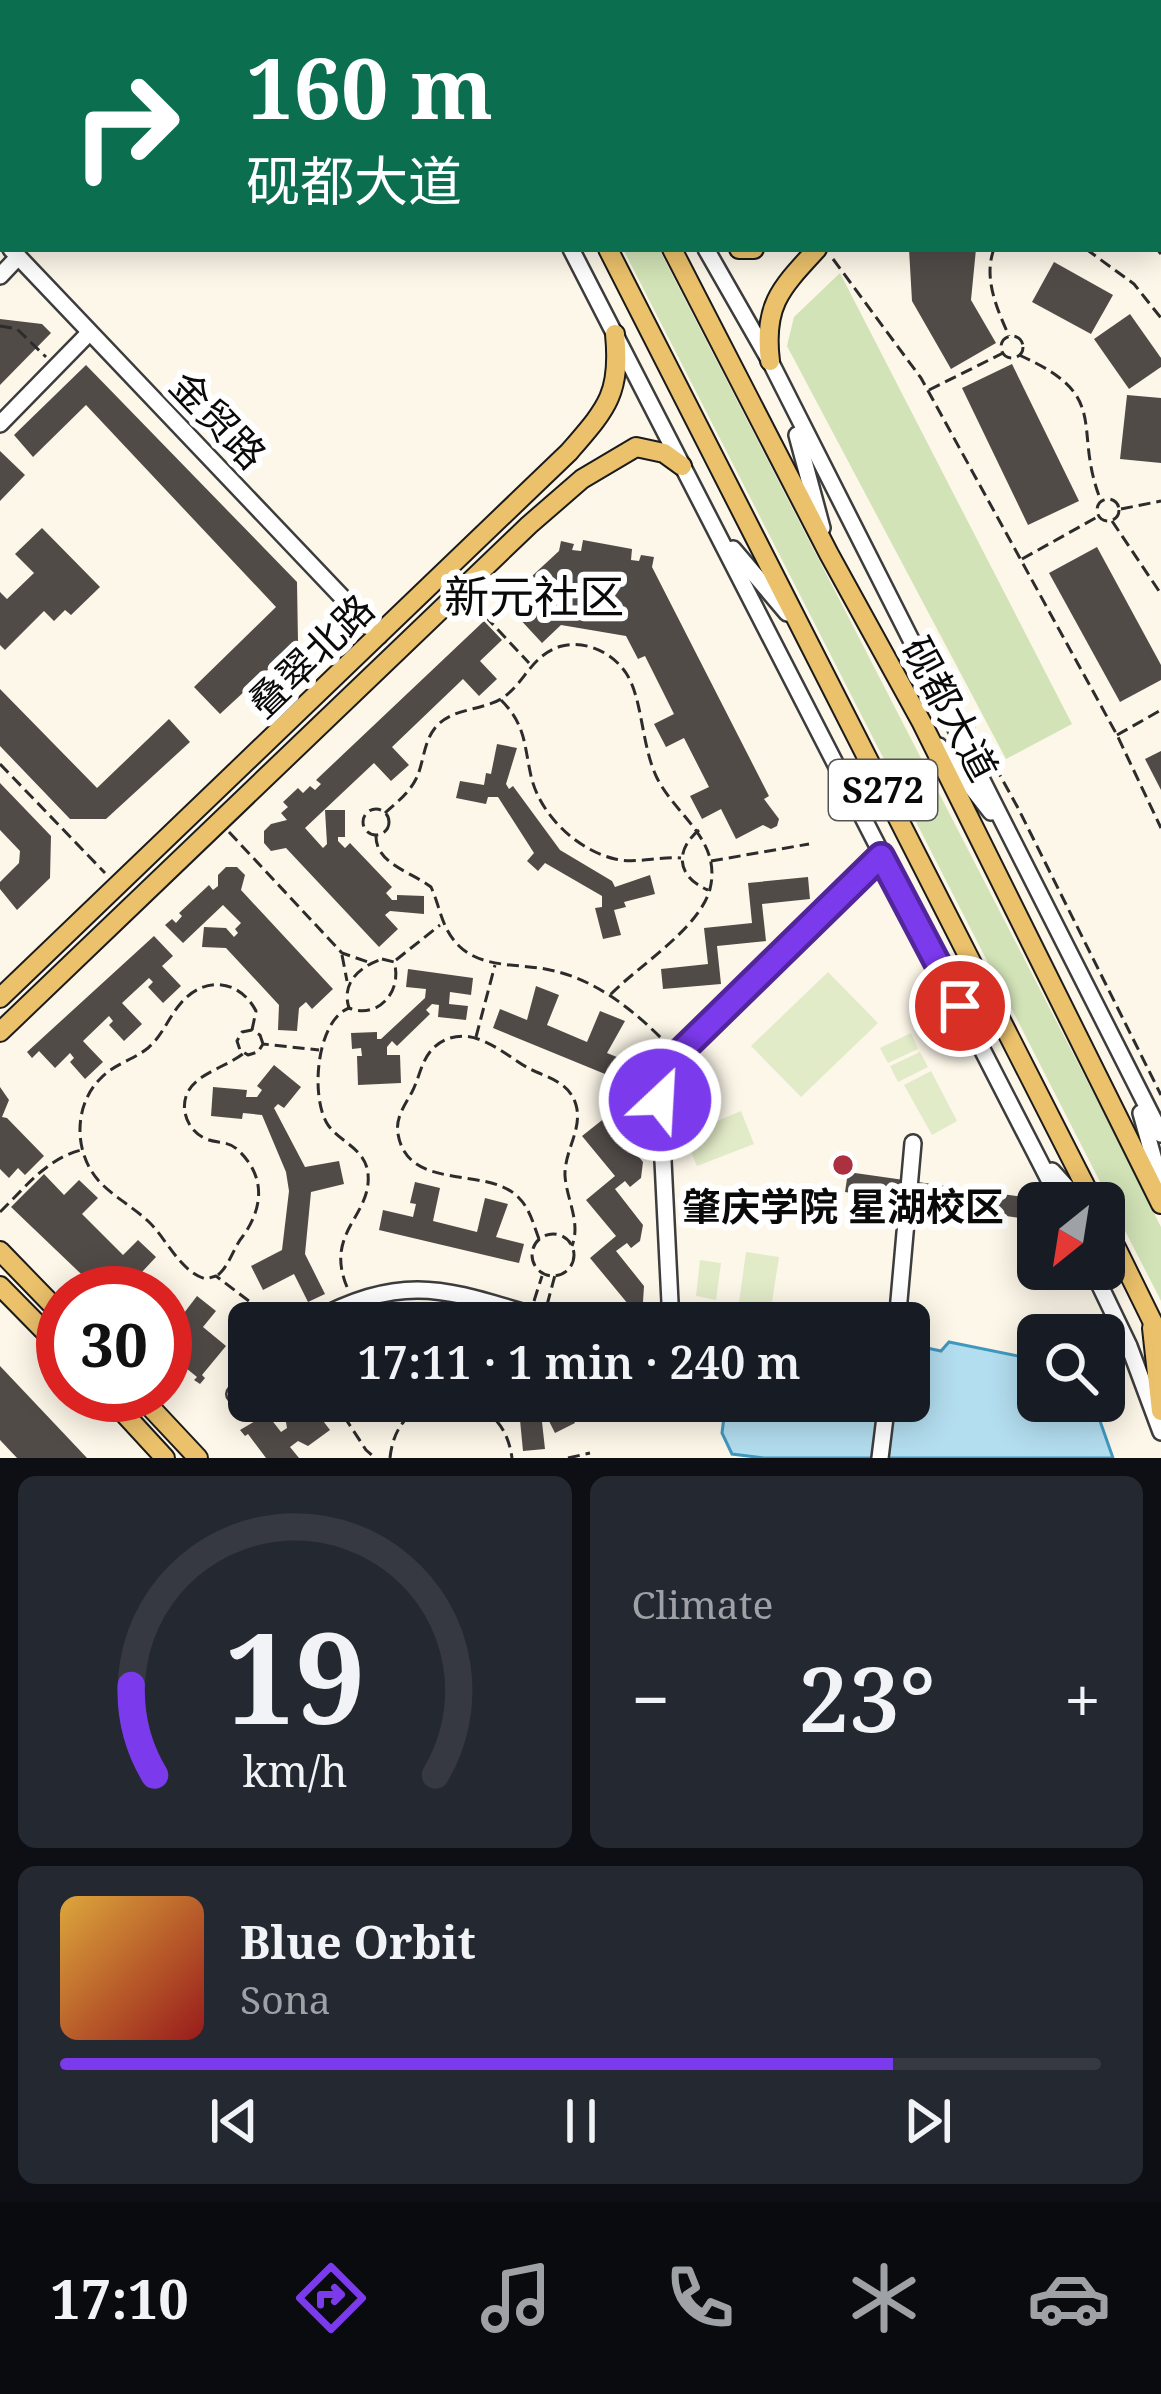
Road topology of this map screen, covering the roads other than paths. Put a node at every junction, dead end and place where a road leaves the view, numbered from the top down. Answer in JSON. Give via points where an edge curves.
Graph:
{"nodes":[{"id":1,"x":576,"y":252,"type":"edge"},
{"id":2,"x":610,"y":252,"type":"edge"},
{"id":3,"x":674,"y":252,"type":"edge"},
{"id":4,"x":708,"y":252,"type":"edge"},
{"id":5,"x":818,"y":252,"type":"edge"},
{"id":6,"x":15,"y":253,"type":"edge"},
{"id":7,"x":0,"y":276,"type":"edge"},
{"id":8,"x":88,"y":333,"type":"junction"},
{"id":9,"x":615,"y":334,"type":"junction"},
{"id":10,"x":770,"y":361,"type":"junction"},
{"id":11,"x":788,"y":403,"type":"junction"},
{"id":12,"x":0,"y":424,"type":"edge"},
{"id":13,"x":569,"y":452,"type":"junction"},
{"id":14,"x":682,"y":466,"type":"junction"},
{"id":15,"x":582,"y":479,"type":"junction"},
{"id":16,"x":716,"y":528,"type":"junction"},
{"id":17,"x":829,"y":554,"type":"junction"},
{"id":18,"x":800,"y":628,"type":"junction"},
{"id":19,"x":379,"y":636,"type":"junction"},
{"id":20,"x":922,"y":723,"type":"junction"},
{"id":21,"x":1015,"y":843,"type":"junction"},
{"id":22,"x":881,"y":856,"type":"junction"},
{"id":23,"x":0,"y":998,"type":"edge"},
{"id":24,"x":0,"y":1032,"type":"edge"},
{"id":25,"x":1130,"y":1078,"type":"junction"},
{"id":26,"x":1161,"y":1134,"type":"edge"},
{"id":27,"x":913,"y":1143,"type":"dead end"},
{"id":28,"x":1038,"y":1155,"type":"junction"},
{"id":29,"x":1051,"y":1182,"type":"edge"},
{"id":30,"x":1062,"y":1182,"type":"edge"},
{"id":31,"x":1083,"y":1182,"type":"edge"},
{"id":32,"x":1161,"y":1185,"type":"edge"},
{"id":33,"x":1161,"y":1204,"type":"edge"},
{"id":34,"x":0,"y":1251,"type":"edge"},
{"id":35,"x":1125,"y":1268,"type":"edge"},
{"id":36,"x":0,"y":1286,"type":"edge"},
{"id":37,"x":36,"y":1288,"type":"edge"},
{"id":38,"x":1102,"y":1290,"type":"edge"},
{"id":39,"x":348,"y":1302,"type":"edge"},
{"id":40,"x":493,"y":1302,"type":"edge"},
{"id":41,"x":670,"y":1302,"type":"edge"},
{"id":42,"x":899,"y":1302,"type":"edge"},
{"id":43,"x":1150,"y":1317,"type":"junction"},
{"id":44,"x":36,"y":1323,"type":"edge"},
{"id":45,"x":1161,"y":1340,"type":"edge"},
{"id":46,"x":1161,"y":1411,"type":"edge"},
{"id":47,"x":132,"y":1422,"type":"edge"},
{"id":48,"x":164,"y":1422,"type":"edge"},
{"id":49,"x":884,"y":1422,"type":"edge"},
{"id":50,"x":1161,"y":1432,"type":"edge"},
{"id":51,"x":165,"y":1458,"type":"edge"},
{"id":52,"x":198,"y":1458,"type":"edge"},
{"id":53,"x":880,"y":1458,"type":"edge"}],
"edges":[{"from":1,"to":9,"type":"street"},
{"from":2,"to":18,"type":"main road","number":"S272"},
{"from":3,"to":17,"type":"main road","name":"砚都大道","number":"S272"},
{"from":4,"to":10,"type":"street","name":"砚都大道"},
{"from":5,"to":10,"type":"main road","via":[[777,294]]},
{"from":6,"to":7,"type":"street"},
{"from":6,"to":8,"type":"street","name":"金贸路"},
{"from":8,"to":12,"type":"street"},
{"from":8,"to":19,"type":"street","name":"金贸路"},
{"from":9,"to":13,"type":"main road","name":"叠翠北路","via":[[611,400]]},
{"from":9,"to":14,"type":"street"},
{"from":10,"to":11,"type":"street","name":"砚都大道"},
{"from":11,"to":17,"type":"street"},
{"from":11,"to":21,"type":"street","name":"砚都大道"},
{"from":13,"to":15,"type":"main road","via":[[586,461]]},
{"from":13,"to":19,"type":"main road","name":"叠翠北路"},
{"from":14,"to":15,"type":"main road","name":"叠翠北路","via":[[636,447]]},
{"from":14,"to":16,"type":"street"},
{"from":15,"to":24,"type":"main road","name":"叠翠北路"},
{"from":16,"to":18,"type":"street"},
{"from":16,"to":22,"type":"street"},
{"from":17,"to":20,"type":"main road","name":"砚都大道","number":"S272"},
{"from":18,"to":31,"type":"main road","number":"S272"},
{"from":19,"to":23,"type":"main road","name":"叠翠北路"},
{"from":20,"to":21,"type":"street"},
{"from":20,"to":33,"type":"main road","name":"砚都大道","number":"S272"},
{"from":21,"to":25,"type":"street","name":"砚都大道"},
{"from":22,"to":28,"type":"street"},
{"from":22,"to":41,"type":"street","via":[[665,1067]]},
{"from":25,"to":26,"type":"street","name":"砚都大道"},
{"from":25,"to":32,"type":"street"},
{"from":27,"to":42,"type":"street"},
{"from":28,"to":29,"type":"street"},
{"from":28,"to":30,"type":"street"},
{"from":34,"to":37,"type":"main road"},
{"from":35,"to":43,"type":"main road"},
{"from":36,"to":44,"type":"main road"},
{"from":38,"to":50,"type":"street"},
{"from":39,"to":40,"type":"street","via":[[428,1288]]},
{"from":43,"to":45,"type":"main road"},
{"from":43,"to":46,"type":"main road"},
{"from":47,"to":51,"type":"main road"},
{"from":48,"to":52,"type":"main road"},
{"from":49,"to":53,"type":"street"}]}
